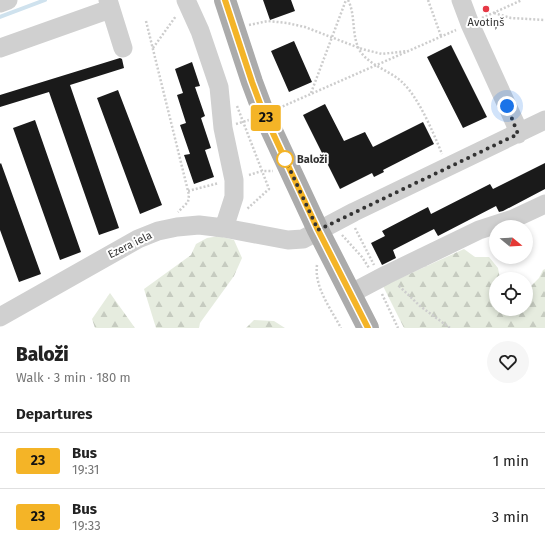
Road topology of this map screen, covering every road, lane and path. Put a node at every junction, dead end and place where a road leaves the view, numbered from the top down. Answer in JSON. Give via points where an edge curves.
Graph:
{"nodes":[{"id":1,"x":8,"y":0,"type":"edge"},
{"id":2,"x":225,"y":0,"type":"edge"},
{"id":3,"x":347,"y":0,"type":"edge"},
{"id":4,"x":428,"y":0,"type":"edge"},
{"id":5,"x":461,"y":0,"type":"edge"},
{"id":6,"x":522,"y":0,"type":"edge"},
{"id":7,"x":186,"y":1,"type":"edge"},
{"id":8,"x":0,"y":3,"type":"edge"},
{"id":9,"x":109,"y":4,"type":"edge"},
{"id":10,"x":494,"y":13,"type":"junction"},
{"id":11,"x":245,"y":20,"type":"dead end"},
{"id":12,"x":545,"y":20,"type":"edge"},
{"id":13,"x":146,"y":21,"type":"dead end"},
{"id":14,"x":470,"y":24,"type":"junction"},
{"id":15,"x":247,"y":26,"type":"junction"},
{"id":16,"x":249,"y":30,"type":"dead end"},
{"id":17,"x":441,"y":36,"type":"junction"},
{"id":18,"x":333,"y":38,"type":"junction"},
{"id":19,"x":358,"y":47,"type":"junction"},
{"id":20,"x":0,"y":48,"type":"edge"},
{"id":21,"x":123,"y":48,"type":"dead end"},
{"id":22,"x":153,"y":48,"type":"junction"},
{"id":23,"x":409,"y":51,"type":"junction"},
{"id":24,"x":376,"y":66,"type":"junction"},
{"id":25,"x":311,"y":94,"type":"junction"},
{"id":26,"x":276,"y":101,"type":"dead end"},
{"id":27,"x":279,"y":108,"type":"junction"},
{"id":28,"x":283,"y":115,"type":"dead end"},
{"id":29,"x":545,"y":120,"type":"edge"},
{"id":30,"x":518,"y":134,"type":"junction"},
{"id":31,"x":448,"y":167,"type":"junction"},
{"id":32,"x":545,"y":204,"type":"edge"},
{"id":33,"x":173,"y":214,"type":"dead end"},
{"id":34,"x":348,"y":215,"type":"junction"},
{"id":35,"x":224,"y":228,"type":"junction"},
{"id":36,"x":320,"y":235,"type":"junction"},
{"id":37,"x":384,"y":276,"type":"junction"},
{"id":38,"x":350,"y":294,"type":"junction"},
{"id":39,"x":0,"y":317,"type":"edge"},
{"id":40,"x":342,"y":328,"type":"edge"},
{"id":41,"x":368,"y":328,"type":"edge"},
{"id":42,"x":450,"y":328,"type":"edge"}],
"edges":[{"from":1,"to":8,"type":"street"},
{"from":2,"to":36,"type":"main road","via":[[264,114]]},
{"from":3,"to":18,"type":"path"},
{"from":3,"to":19,"type":"path","via":[[351,6]]},
{"from":4,"to":17,"type":"path"},
{"from":5,"to":14,"type":"street"},
{"from":6,"to":10,"type":"path"},
{"from":7,"to":22,"type":"path"},
{"from":7,"to":35,"type":"street","via":[[200,31],[218,87],[223,128],[234,180],[234,197]]},
{"from":9,"to":20,"type":"street"},
{"from":9,"to":21,"type":"street"},
{"from":10,"to":12,"type":"path","via":[[511,18]]},
{"from":10,"to":14,"type":"path"},
{"from":11,"to":15,"type":"path"},
{"from":13,"to":22,"type":"path"},
{"from":14,"to":17,"type":"path"},
{"from":14,"to":30,"type":"street"},
{"from":15,"to":16,"type":"path"},
{"from":15,"to":18,"type":"path","via":[[268,21],[305,27]]},
{"from":17,"to":23,"type":"path"},
{"from":18,"to":19,"type":"path"},
{"from":18,"to":25,"type":"path"},
{"from":19,"to":23,"type":"path","via":[[382,54]]},
{"from":19,"to":24,"type":"path"},
{"from":22,"to":33,"type":"path","via":[[189,195],[188,202]]},
{"from":23,"to":24,"type":"path"},
{"from":24,"to":25,"type":"path"},
{"from":24,"to":31,"type":"path","via":[[402,82],[414,96]]},
{"from":25,"to":27,"type":"path"},
{"from":26,"to":27,"type":"path"},
{"from":27,"to":28,"type":"path"},
{"from":29,"to":30,"type":"street","name":"Ezera iela"},
{"from":30,"to":31,"type":"street","name":"Ezera iela"},
{"from":31,"to":34,"type":"street","name":"Ezera iela"},
{"from":32,"to":37,"type":"street","via":[[479,230]]},
{"from":34,"to":36,"type":"street","name":"Ezera iela"},
{"from":34,"to":37,"type":"path"},
{"from":35,"to":36,"type":"street","name":"Ezera iela","via":[[288,240],[303,240]]},
{"from":35,"to":39,"type":"street","name":"Ezera iela","via":[[199,225],[158,231],[138,239]]},
{"from":36,"to":38,"type":"main road"},
{"from":36,"to":40,"type":"path","via":[[316,274],[320,288]]},
{"from":37,"to":38,"type":"street"},
{"from":37,"to":42,"type":"path"},
{"from":38,"to":41,"type":"main road"}]}
